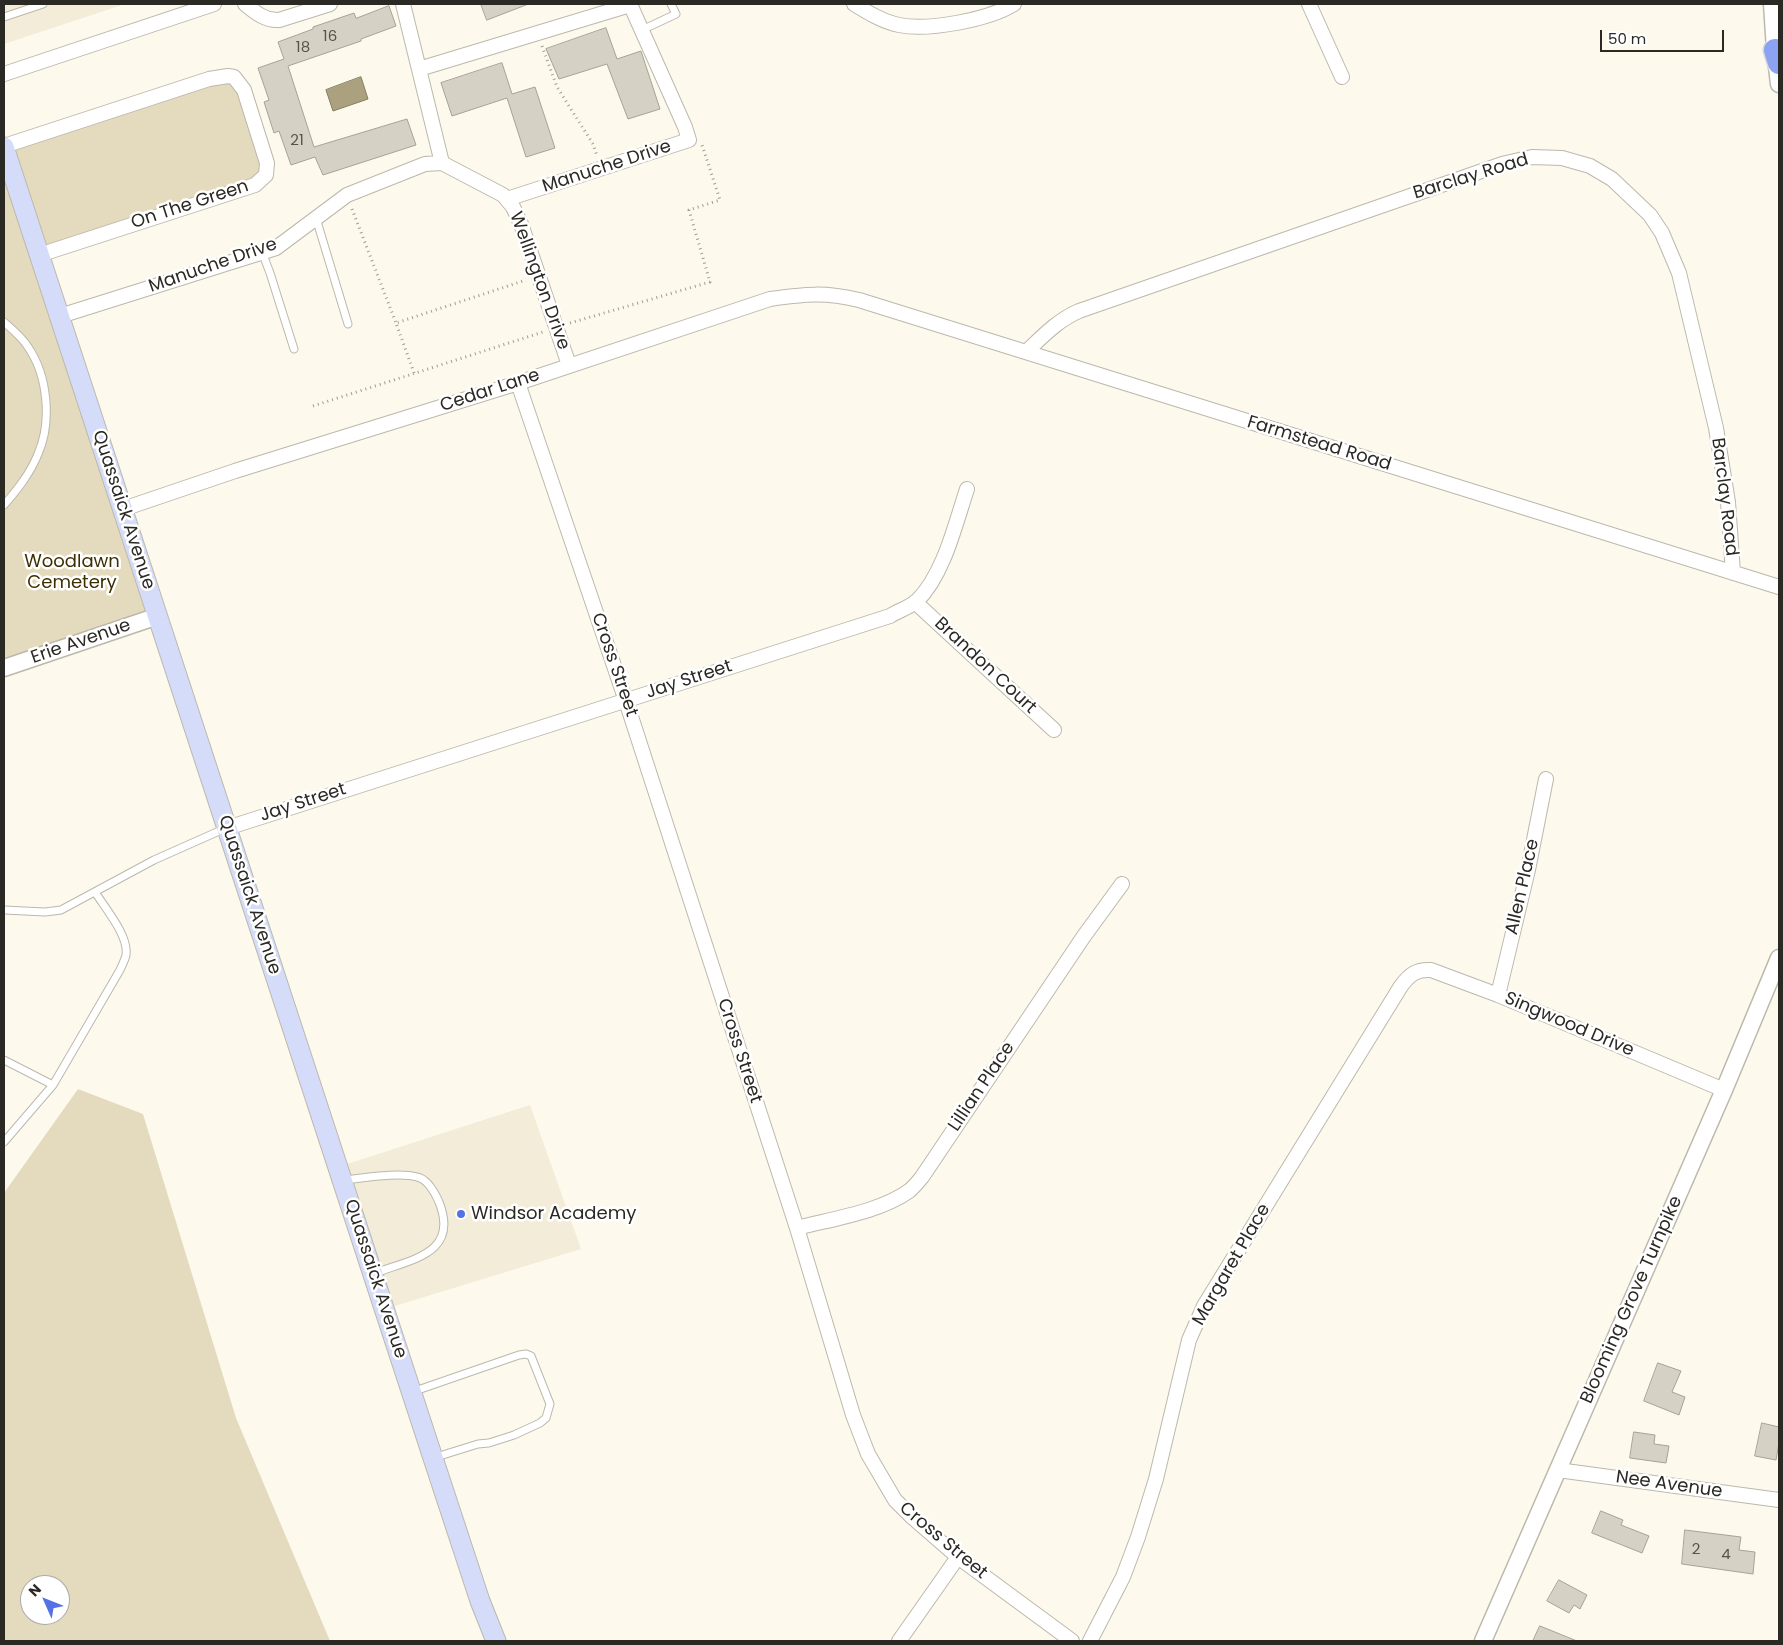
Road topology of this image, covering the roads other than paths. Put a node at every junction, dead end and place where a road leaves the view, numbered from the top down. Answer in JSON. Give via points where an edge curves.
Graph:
{"nodes":[{"id":1,"x":43,"y":4,"type":"edge"},
{"id":2,"x":214,"y":4,"type":"edge"},
{"id":3,"x":245,"y":4,"type":"edge"},
{"id":4,"x":330,"y":4,"type":"edge"},
{"id":5,"x":403,"y":4,"type":"edge"},
{"id":6,"x":630,"y":4,"type":"edge"},
{"id":7,"x":671,"y":4,"type":"edge"},
{"id":8,"x":854,"y":4,"type":"edge"},
{"id":9,"x":1014,"y":4,"type":"edge"},
{"id":10,"x":1309,"y":4,"type":"edge"},
{"id":11,"x":1772,"y":4,"type":"edge"},
{"id":12,"x":4,"y":17,"type":"edge"},
{"id":13,"x":642,"y":30,"type":"junction"},
{"id":14,"x":1777,"y":57,"type":"edge"},
{"id":15,"x":419,"y":69,"type":"junction"},
{"id":16,"x":4,"y":74,"type":"edge"},
{"id":17,"x":1342,"y":77,"type":"dead end"},
{"id":18,"x":1779,"y":84,"type":"edge"},
{"id":19,"x":4,"y":146,"type":"edge"},
{"id":20,"x":442,"y":163,"type":"junction"},
{"id":21,"x":507,"y":199,"type":"junction"},
{"id":22,"x":316,"y":218,"type":"junction"},
{"id":23,"x":262,"y":252,"type":"junction"},
{"id":24,"x":39,"y":255,"type":"junction"},
{"id":25,"x":860,"y":300,"type":"joint"},
{"id":26,"x":60,"y":316,"type":"junction"},
{"id":27,"x":4,"y":322,"type":"edge"},
{"id":28,"x":348,"y":324,"type":"dead end"},
{"id":29,"x":294,"y":349,"type":"dead end"},
{"id":30,"x":1026,"y":352,"type":"junction"},
{"id":31,"x":569,"y":365,"type":"junction"},
{"id":32,"x":518,"y":383,"type":"junction"},
{"id":33,"x":967,"y":489,"type":"dead end"},
{"id":34,"x":4,"y":505,"type":"edge"},
{"id":35,"x":123,"y":509,"type":"junction"},
{"id":36,"x":1733,"y":573,"type":"junction"},
{"id":37,"x":1779,"y":588,"type":"edge"},
{"id":38,"x":915,"y":602,"type":"junction"},
{"id":39,"x":158,"y":616,"type":"junction"},
{"id":40,"x":4,"y":668,"type":"edge"},
{"id":41,"x":626,"y":701,"type":"junction"},
{"id":42,"x":1054,"y":730,"type":"dead end"},
{"id":43,"x":1546,"y":778,"type":"dead end"},
{"id":44,"x":227,"y":828,"type":"junction"},
{"id":45,"x":1122,"y":884,"type":"dead end"},
{"id":46,"x":95,"y":892,"type":"junction"},
{"id":47,"x":4,"y":910,"type":"edge"},
{"id":48,"x":1779,"y":958,"type":"edge"},
{"id":49,"x":1413,"y":973,"type":"joint"},
{"id":50,"x":1498,"y":995,"type":"junction"},
{"id":51,"x":4,"y":1060,"type":"edge"},
{"id":52,"x":53,"y":1085,"type":"junction"},
{"id":53,"x":1724,"y":1090,"type":"junction"},
{"id":54,"x":4,"y":1142,"type":"edge"},
{"id":55,"x":342,"y":1180,"type":"junction"},
{"id":56,"x":797,"y":1228,"type":"junction"},
{"id":57,"x":373,"y":1274,"type":"junction"},
{"id":58,"x":412,"y":1392,"type":"junction"},
{"id":59,"x":433,"y":1458,"type":"junction"},
{"id":60,"x":1558,"y":1470,"type":"junction"},
{"id":61,"x":1779,"y":1500,"type":"edge"},
{"id":62,"x":958,"y":1557,"type":"junction"},
{"id":63,"x":496,"y":1641,"type":"edge"},
{"id":64,"x":899,"y":1641,"type":"edge"},
{"id":65,"x":1072,"y":1641,"type":"edge"},
{"id":66,"x":1090,"y":1641,"type":"edge"},
{"id":67,"x":1483,"y":1641,"type":"edge"}],
"edges":[{"from":1,"to":12,"type":"lane"},
{"from":2,"to":16,"type":"street"},
{"from":3,"to":4,"type":"street","via":[[272,20]]},
{"from":5,"to":15,"type":"street"},
{"from":6,"to":13,"type":"street"},
{"from":6,"to":15,"type":"street"},
{"from":7,"to":13,"type":"lane","via":[[676,14]]},
{"from":8,"to":9,"type":"street","via":[[891,22],[914,27],[952,24]]},
{"from":10,"to":17,"type":"street"},
{"from":11,"to":14,"type":"street"},
{"from":13,"to":21,"type":"street","name":"Manuche Drive","via":[[685,127],[695,142]]},
{"from":14,"to":18,"type":"street"},
{"from":15,"to":20,"type":"street"},
{"from":19,"to":24,"type":"main road","name":"Quassaick Avenue"},
{"from":19,"to":24,"type":"street","name":"On The Green","via":[[228,76],[234,77],[244,90],[268,163],[266,176],[255,185]]},
{"from":20,"to":21,"type":"street"},
{"from":20,"to":22,"type":"street","name":"Manuche Drive","via":[[425,164],[347,195]]},
{"from":21,"to":31,"type":"street","name":"Wellington Drive","via":[[521,224]]},
{"from":22,"to":23,"type":"street","name":"Manuche Drive","via":[[276,248]]},
{"from":22,"to":28,"type":"lane"},
{"from":23,"to":26,"type":"street","name":"Manuche Drive"},
{"from":23,"to":29,"type":"lane"},
{"from":24,"to":26,"type":"main road","name":"Quassaick Avenue"},
{"from":25,"to":30,"type":"street","name":"Farmstead Road"},
{"from":25,"to":31,"type":"street","name":"Cedar Lane","via":[[839,295],[809,294],[770,299]]},
{"from":26,"to":35,"type":"main road","name":"Quassaick Avenue"},
{"from":27,"to":34,"type":"lane","via":[[19,334],[38,367],[46,417],[39,454],[26,478]]},
{"from":30,"to":36,"type":"street","name":"Farmstead Road"},
{"from":30,"to":36,"type":"street","name":"Barclay Road","via":[[1065,317],[1079,311],[1502,164],[1532,157],[1562,158],[1590,166],[1612,179],[1650,215],[1662,233],[1678,273],[1716,428],[1728,502]]},
{"from":31,"to":32,"type":"street","name":"Cedar Lane"},
{"from":32,"to":35,"type":"street","name":"Cedar Lane"},
{"from":32,"to":41,"type":"street","name":"Cross Street"},
{"from":33,"to":38,"type":"street","name":"Jay Street","via":[[933,582]]},
{"from":35,"to":39,"type":"main road","name":"Quassaick Avenue"},
{"from":36,"to":37,"type":"street","name":"Farmstead Road"},
{"from":38,"to":41,"type":"street","name":"Jay Street","via":[[890,616]]},
{"from":38,"to":42,"type":"street","name":"Brandon Court"},
{"from":39,"to":40,"type":"street","name":"Erie Avenue"},
{"from":39,"to":44,"type":"main road","name":"Quassaick Avenue"},
{"from":41,"to":44,"type":"street","name":"Jay Street"},
{"from":41,"to":56,"type":"street","name":"Cross Street"},
{"from":43,"to":50,"type":"street","name":"Allen Place"},
{"from":44,"to":46,"type":"lane","via":[[154,860]]},
{"from":44,"to":55,"type":"main road","name":"Quassaick Avenue"},
{"from":45,"to":56,"type":"street","name":"Lillian Place","via":[[910,1190],[877,1207]]},
{"from":46,"to":47,"type":"lane","via":[[61,910]]},
{"from":46,"to":52,"type":"lane","via":[[120,932],[126,945],[126,956]]},
{"from":48,"to":53,"type":"street","name":"Blooming Grove Turnpike"},
{"from":49,"to":50,"type":"street","name":"Singwood Drive","via":[[1431,970]]},
{"from":49,"to":66,"type":"street","name":"Margaret Place","via":[[1401,986],[1204,1306],[1189,1340],[1156,1479],[1138,1538]]},
{"from":50,"to":53,"type":"street","name":"Singwood Drive"},
{"from":51,"to":52,"type":"lane"},
{"from":52,"to":54,"type":"lane"},
{"from":53,"to":60,"type":"street","name":"Blooming Grove Turnpike"},
{"from":55,"to":57,"type":"main road","name":"Quassaick Avenue"},
{"from":55,"to":57,"type":"lane","via":[[418,1176],[427,1183],[440,1204],[445,1228],[438,1245],[424,1255]]},
{"from":56,"to":62,"type":"street","name":"Cross Street","via":[[853,1415],[868,1454],[895,1500]]},
{"from":57,"to":58,"type":"main road","name":"Quassaick Avenue"},
{"from":58,"to":59,"type":"main road","name":"Quassaick Avenue"},
{"from":58,"to":59,"type":"lane","via":[[526,1354],[535,1364],[550,1404],[546,1418],[514,1435]]},
{"from":59,"to":63,"type":"main road","name":"Quassaick Avenue"},
{"from":60,"to":61,"type":"street","name":"Nee Avenue"},
{"from":60,"to":67,"type":"street","name":"Blooming Grove Turnpike"},
{"from":62,"to":64,"type":"street"},
{"from":62,"to":65,"type":"street","name":"Cross Street"}]}
